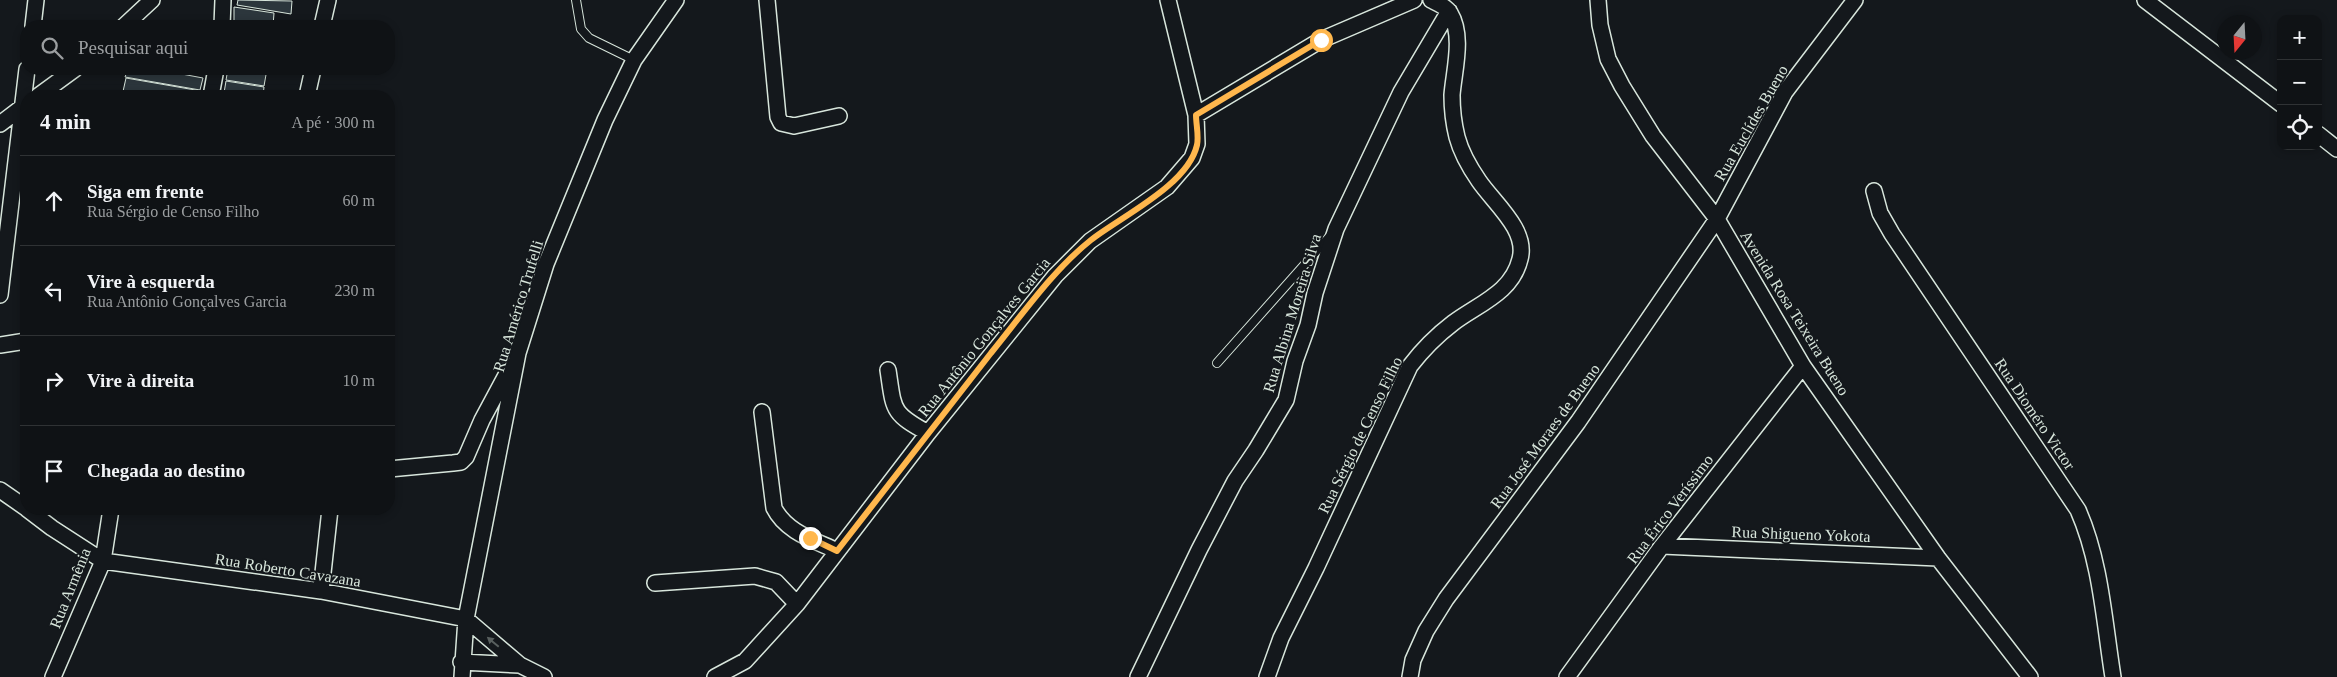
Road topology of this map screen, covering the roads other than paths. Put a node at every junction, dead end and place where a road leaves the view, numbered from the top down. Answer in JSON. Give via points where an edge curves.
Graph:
{"nodes":[{"id":1,"x":36,"y":0,"type":"edge"},
{"id":2,"x":152,"y":0,"type":"edge"},
{"id":3,"x":223,"y":0,"type":"edge"},
{"id":4,"x":328,"y":0,"type":"edge"},
{"id":5,"x":576,"y":0,"type":"edge"},
{"id":6,"x":676,"y":0,"type":"edge"},
{"id":7,"x":767,"y":0,"type":"edge"},
{"id":8,"x":1168,"y":0,"type":"edge"},
{"id":9,"x":1414,"y":0,"type":"edge"},
{"id":10,"x":1431,"y":0,"type":"edge"},
{"id":11,"x":1598,"y":0,"type":"edge"},
{"id":12,"x":1855,"y":0,"type":"edge"},
{"id":13,"x":2145,"y":0,"type":"edge"},
{"id":14,"x":1449,"y":11,"type":"junction"},
{"id":15,"x":34,"y":20,"type":"edge"},
{"id":16,"x":130,"y":20,"type":"edge"},
{"id":17,"x":222,"y":20,"type":"edge"},
{"id":18,"x":323,"y":20,"type":"edge"},
{"id":19,"x":634,"y":60,"type":"junction"},
{"id":20,"x":26,"y":75,"type":"edge"},
{"id":21,"x":67,"y":75,"type":"edge"},
{"id":22,"x":215,"y":75,"type":"edge"},
{"id":23,"x":312,"y":75,"type":"edge"},
{"id":24,"x":25,"y":90,"type":"edge"},
{"id":25,"x":46,"y":90,"type":"edge"},
{"id":26,"x":212,"y":90,"type":"edge"},
{"id":27,"x":308,"y":90,"type":"edge"},
{"id":28,"x":2277,"y":101,"type":"edge"},
{"id":29,"x":20,"y":108,"type":"edge"},
{"id":30,"x":1196,"y":115,"type":"junction"},
{"id":31,"x":839,"y":116,"type":"dead end"},
{"id":32,"x":20,"y":121,"type":"edge"},
{"id":33,"x":0,"y":124,"type":"edge"},
{"id":34,"x":2322,"y":137,"type":"edge"},
{"id":35,"x":2337,"y":150,"type":"edge"},
{"id":36,"x":7,"y":175,"type":"edge"},
{"id":37,"x":1874,"y":192,"type":"dead end"},
{"id":38,"x":1717,"y":219,"type":"junction"},
{"id":39,"x":1336,"y":229,"type":"junction"},
{"id":40,"x":0,"y":295,"type":"edge"},
{"id":41,"x":20,"y":342,"type":"edge"},
{"id":42,"x":0,"y":344,"type":"edge"},
{"id":43,"x":518,"y":353,"type":"junction"},
{"id":44,"x":1217,"y":363,"type":"dead end"},
{"id":45,"x":1803,"y":366,"type":"junction"},
{"id":46,"x":888,"y":370,"type":"dead end"},
{"id":47,"x":762,"y":412,"type":"dead end"},
{"id":48,"x":928,"y":433,"type":"junction"},
{"id":49,"x":395,"y":468,"type":"edge"},
{"id":50,"x":0,"y":490,"type":"edge"},
{"id":51,"x":20,"y":503,"type":"edge"},
{"id":52,"x":36,"y":515,"type":"edge"},
{"id":53,"x":110,"y":515,"type":"edge"},
{"id":54,"x":329,"y":515,"type":"edge"},
{"id":55,"x":1662,"y":546,"type":"junction"},
{"id":56,"x":837,"y":551,"type":"junction"},
{"id":57,"x":1938,"y":558,"type":"junction"},
{"id":58,"x":103,"y":561,"type":"junction"},
{"id":59,"x":655,"y":583,"type":"dead end"},
{"id":60,"x":321,"y":591,"type":"junction"},
{"id":61,"x":797,"y":604,"type":"junction"},
{"id":62,"x":466,"y":618,"type":"junction"},
{"id":63,"x":520,"y":665,"type":"junction"},
{"id":64,"x":461,"y":670,"type":"edge"},
{"id":65,"x":52,"y":677,"type":"edge"},
{"id":66,"x":544,"y":677,"type":"edge"},
{"id":67,"x":715,"y":677,"type":"edge"},
{"id":68,"x":1138,"y":677,"type":"edge"},
{"id":69,"x":1267,"y":677,"type":"edge"},
{"id":70,"x":1410,"y":677,"type":"edge"},
{"id":71,"x":1567,"y":677,"type":"edge"},
{"id":72,"x":2030,"y":677,"type":"edge"},
{"id":73,"x":2113,"y":677,"type":"edge"}],
"edges":[{"from":1,"to":15,"type":"street"},
{"from":2,"to":16,"type":"street"},
{"from":3,"to":17,"type":"street"},
{"from":4,"to":18,"type":"street"},
{"from":5,"to":19,"type":"lane","via":[[581,29],[589,38]]},
{"from":6,"to":19,"type":"street","name":"Rua Américo Trufelli"},
{"from":7,"to":31,"type":"street","via":[[781,123],[794,126]]},
{"from":8,"to":30,"type":"street","name":"Rua Antônio Gonçalves Garcia"},
{"from":9,"to":30,"type":"street","via":[[1321,40]]},
{"from":10,"to":14,"type":"street"},
{"from":11,"to":38,"type":"street","name":"Avenida Rosa Teixeira Bueno","via":[[1608,59],[1622,86],[1654,136]]},
{"from":12,"to":38,"type":"street","name":"Rua Euclídes Bueno","via":[[1785,92]]},
{"from":13,"to":28,"type":"street"},
{"from":14,"to":39,"type":"street","name":"Rua Albina Moreira Silva","via":[[1401,92]]},
{"from":14,"to":69,"type":"street","name":"Rua Sérgio de Censo Filho","via":[[1455,25],[1457,44],[1452,98],[1457,137],[1480,181],[1514,226],[1521,244],[1520,259],[1500,293],[1430,342],[1410,366],[1281,638]]},
{"from":19,"to":43,"type":"street","name":"Rua Américo Trufelli","via":[[604,120],[546,264]]},
{"from":20,"to":24,"type":"street"},
{"from":21,"to":25,"type":"street"},
{"from":22,"to":26,"type":"street"},
{"from":23,"to":27,"type":"street"},
{"from":29,"to":33,"type":"street"},
{"from":30,"to":48,"type":"street","name":"Rua Antônio Gonçalves Garcia","via":[[1197,144],[1182,172],[1090,241],[1055,276]]},
{"from":32,"to":36,"type":"street"},
{"from":34,"to":35,"type":"street"},
{"from":36,"to":40,"type":"street"},
{"from":37,"to":73,"type":"street","name":"Rua Dioméro Victor","via":[[1880,214],[1892,234],[2078,510],[2090,536],[2095,558]]},
{"from":38,"to":45,"type":"street","name":"Avenida Rosa Teixeira Bueno"},
{"from":38,"to":70,"type":"street","name":"Rua José Moraes de Bueno","via":[[1578,422],[1446,599],[1426,631],[1413,660]]},
{"from":39,"to":44,"type":"lane"},
{"from":39,"to":68,"type":"street","name":"Rua Albina Moreira Silva","via":[[1286,400],[1235,481]]},
{"from":41,"to":42,"type":"street"},
{"from":43,"to":49,"type":"street","via":[[466,457],[460,462]]},
{"from":43,"to":62,"type":"street","name":"Rua Américo Trufelli"},
{"from":45,"to":55,"type":"street","name":"Rua Érico Veríssimo"},
{"from":45,"to":57,"type":"street","name":"Avenida Rosa Teixeira Bueno"},
{"from":46,"to":48,"type":"street","via":[[893,405],[898,413],[905,421]]},
{"from":47,"to":56,"type":"street","via":[[774,508],[779,519]]},
{"from":48,"to":56,"type":"street","name":"Rua Antônio Gonçalves Garcia"},
{"from":50,"to":51,"type":"street"},
{"from":52,"to":58,"type":"street"},
{"from":53,"to":58,"type":"street","name":"Rua Armênia"},
{"from":54,"to":60,"type":"street"},
{"from":55,"to":57,"type":"street","name":"Rua Shigueno Yokota"},
{"from":55,"to":71,"type":"street","name":"Rua Érico Veríssimo"},
{"from":56,"to":61,"type":"street","name":"Rua Antônio Gonçalves Garcia"},
{"from":57,"to":72,"type":"street","name":"Avenida Rosa Teixeira Bueno"},
{"from":58,"to":60,"type":"street","name":"Rua Roberto Cavazana"},
{"from":58,"to":65,"type":"street","name":"Rua Armênia"},
{"from":59,"to":61,"type":"street","via":[[755,576],[776,582]]},
{"from":60,"to":62,"type":"street","name":"Rua Roberto Cavazana"},
{"from":61,"to":67,"type":"street","name":"Rua Antônio Gonçalves Garcia","via":[[745,661]]},
{"from":63,"to":62,"type":"street","one_way":true},
{"from":62,"to":64,"type":"street","name":"Rua Américo Trufelli"},
{"from":63,"to":64,"type":"street"},
{"from":63,"to":66,"type":"street"}]}
